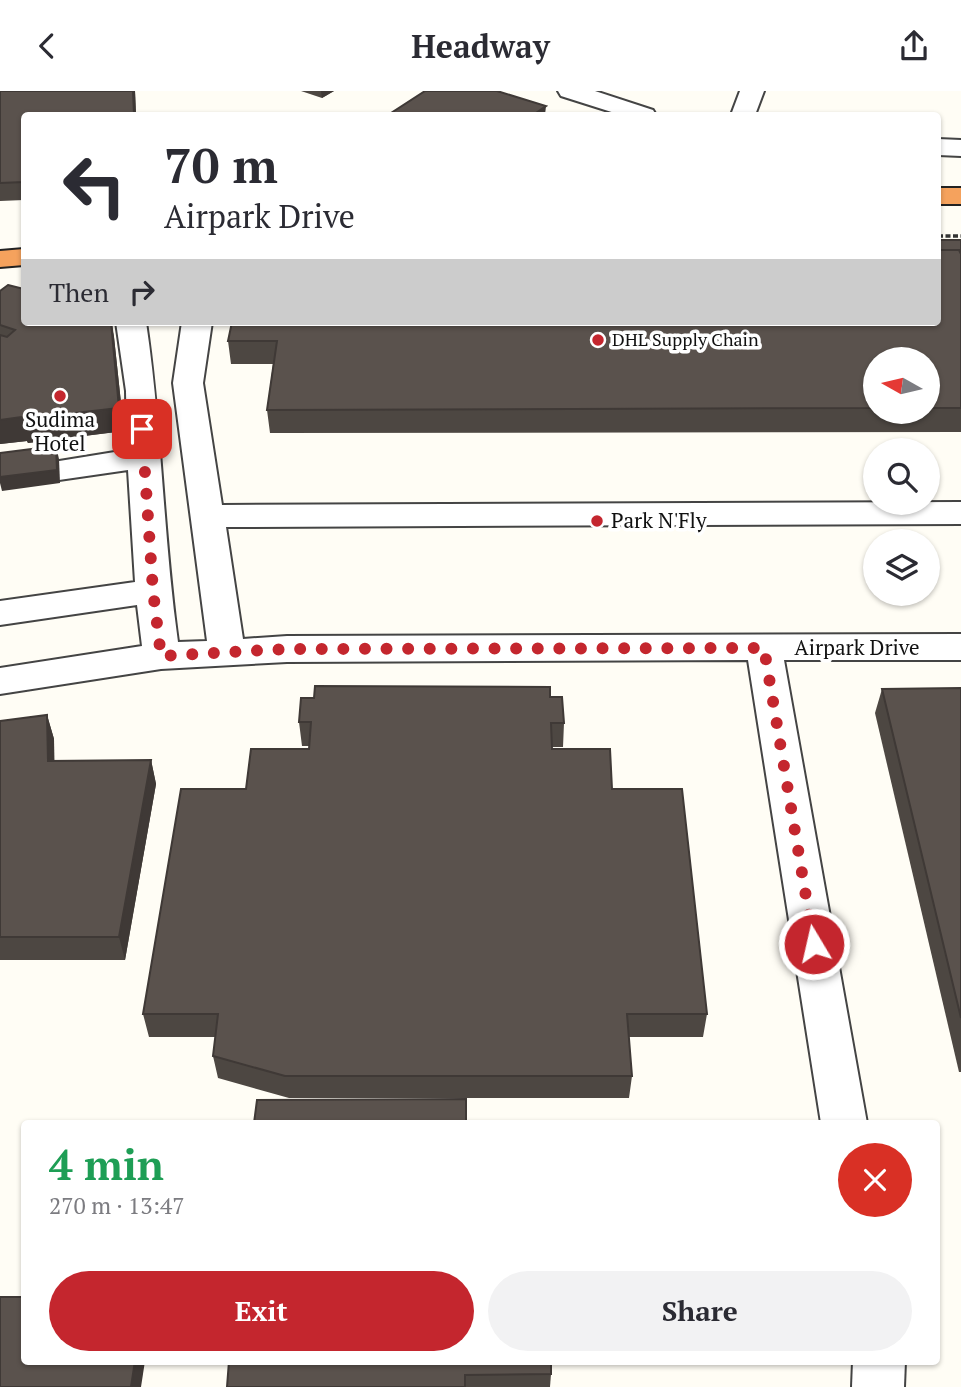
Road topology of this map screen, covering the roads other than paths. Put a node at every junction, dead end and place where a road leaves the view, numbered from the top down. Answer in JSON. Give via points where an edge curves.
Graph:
{"nodes":[{"id":1,"x":570,"y":91,"type":"edge"},
{"id":2,"x":752,"y":91,"type":"edge"},
{"id":3,"x":593,"y":109,"type":"edge"},
{"id":4,"x":618,"y":112,"type":"edge"},
{"id":5,"x":744,"y":112,"type":"edge"},
{"id":6,"x":941,"y":148,"type":"edge"},
{"id":7,"x":961,"y":148,"type":"edge"},
{"id":8,"x":941,"y":196,"type":"edge"},
{"id":9,"x":961,"y":197,"type":"edge"},
{"id":10,"x":941,"y":218,"type":"edge"},
{"id":11,"x":961,"y":219,"type":"edge"},
{"id":12,"x":21,"y":234,"type":"edge"},
{"id":13,"x":0,"y":236,"type":"edge"},
{"id":14,"x":21,"y":257,"type":"edge"},
{"id":15,"x":0,"y":259,"type":"edge"},
{"id":16,"x":132,"y":326,"type":"edge"},
{"id":17,"x":196,"y":326,"type":"edge"},
{"id":18,"x":144,"y":458,"type":"junction"},
{"id":19,"x":59,"y":470,"type":"edge"},
{"id":20,"x":961,"y":513,"type":"edge"},
{"id":21,"x":208,"y":516,"type":"junction"},
{"id":22,"x":153,"y":591,"type":"junction"},
{"id":23,"x":0,"y":613,"type":"edge"},
{"id":24,"x":961,"y":647,"type":"edge"},
{"id":25,"x":764,"y":648,"type":"junction"},
{"id":26,"x":227,"y":652,"type":"junction"},
{"id":27,"x":161,"y":656,"type":"junction"},
{"id":28,"x":0,"y":681,"type":"edge"},
{"id":29,"x":843,"y":1120,"type":"edge"},
{"id":30,"x":879,"y":1365,"type":"edge"},
{"id":31,"x":878,"y":1387,"type":"edge"}],
"edges":[{"from":1,"to":3,"type":"street"},
{"from":2,"to":5,"type":"street"},
{"from":3,"to":4,"type":"street"},
{"from":6,"to":7,"type":"street"},
{"from":8,"to":9,"type":"highway"},
{"from":10,"to":11,"type":"highway"},
{"from":12,"to":13,"type":"highway"},
{"from":14,"to":15,"type":"highway"},
{"from":16,"to":18,"type":"street"},
{"from":17,"to":21,"type":"street","via":[[188,383]]},
{"from":18,"to":19,"type":"street"},
{"from":18,"to":22,"type":"street"},
{"from":20,"to":21,"type":"street"},
{"from":21,"to":26,"type":"street"},
{"from":22,"to":23,"type":"street"},
{"from":22,"to":27,"type":"street"},
{"from":24,"to":25,"type":"street","name":"Airpark Drive"},
{"from":25,"to":26,"type":"street","name":"Airpark Drive"},
{"from":25,"to":29,"type":"street"},
{"from":26,"to":27,"type":"street","name":"Airpark Drive"},
{"from":27,"to":28,"type":"street","name":"Airpark Drive"},
{"from":30,"to":31,"type":"street"}]}
